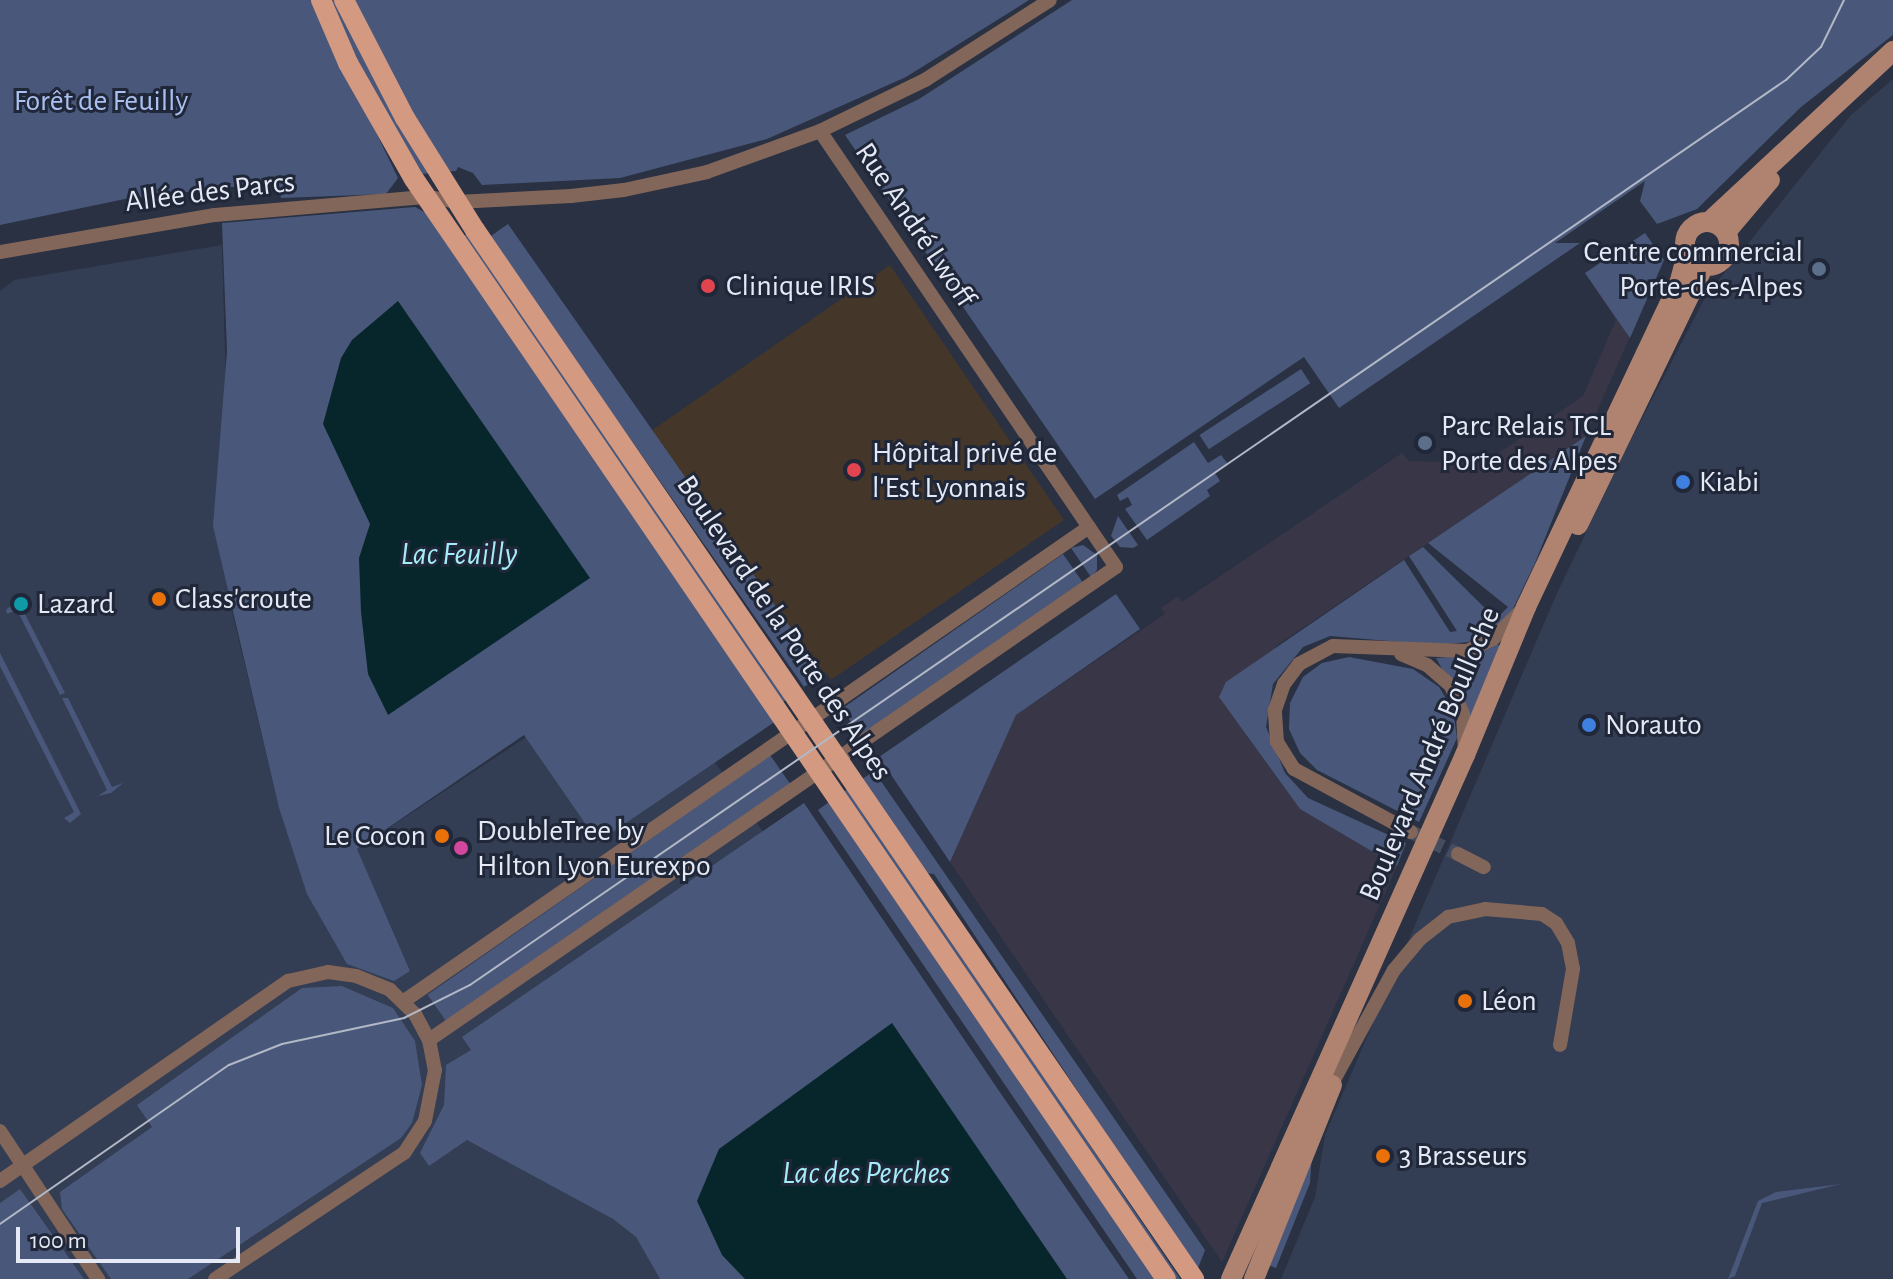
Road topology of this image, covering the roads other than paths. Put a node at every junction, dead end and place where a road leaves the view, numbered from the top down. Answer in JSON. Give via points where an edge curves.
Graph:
{"nodes":[{"id":1,"x":321,"y":0,"type":"edge"},
{"id":2,"x":344,"y":0,"type":"edge"},
{"id":3,"x":1050,"y":0,"type":"edge"},
{"id":4,"x":1893,"y":51,"type":"edge"},
{"id":5,"x":1893,"y":66,"type":"edge"},
{"id":6,"x":820,"y":131,"type":"junction"},
{"id":7,"x":427,"y":197,"type":"junction"},
{"id":8,"x":457,"y":202,"type":"junction"},
{"id":9,"x":1718,"y":227,"type":"junction"},
{"id":10,"x":0,"y":252,"type":"edge"},
{"id":11,"x":1696,"y":261,"type":"junction"},
{"id":12,"x":1089,"y":527,"type":"junction"},
{"id":13,"x":1526,"y":607,"type":"junction"},
{"id":14,"x":1382,"y":647,"type":"junction"},
{"id":15,"x":809,"y":719,"type":"junction"},
{"id":16,"x":790,"y":732,"type":"junction"},
{"id":17,"x":1465,"y":755,"type":"junction"},
{"id":18,"x":837,"y":758,"type":"junction"},
{"id":19,"x":818,"y":772,"type":"junction"},
{"id":20,"x":1411,"y":832,"type":"tunnel mouth"},
{"id":21,"x":1458,"y":854,"type":"tunnel mouth"},
{"id":22,"x":1484,"y":867,"type":"dead end"},
{"id":23,"x":404,"y":1001,"type":"junction"},
{"id":24,"x":429,"y":1040,"type":"junction"},
{"id":25,"x":1560,"y":1045,"type":"dead end"},
{"id":26,"x":1335,"y":1078,"type":"junction"},
{"id":27,"x":0,"y":1131,"type":"edge"},
{"id":28,"x":22,"y":1166,"type":"junction"},
{"id":29,"x":0,"y":1181,"type":"edge"},
{"id":30,"x":98,"y":1279,"type":"edge"},
{"id":31,"x":215,"y":1279,"type":"edge"},
{"id":32,"x":1166,"y":1279,"type":"edge"},
{"id":33,"x":1194,"y":1279,"type":"edge"},
{"id":34,"x":1231,"y":1279,"type":"edge"},
{"id":35,"x":1254,"y":1279,"type":"edge"}],
"edges":[{"from":1,"to":7,"type":"main road","name":"Boulevard de la Porte des Alpes","via":[[348,63]]},
{"from":2,"to":8,"type":"main road","name":"Boulevard de la Porte des Alpes","via":[[405,118]]},
{"from":3,"to":6,"type":"street","name":"Rue André Lwoff","via":[[925,80]]},
{"from":4,"to":9,"type":"main road","name":"Boulevard André Boulloche"},
{"from":5,"to":9,"type":"main road","name":"Boulevard André Boulloche"},
{"from":6,"to":8,"type":"street","via":[[707,172],[624,190]]},
{"from":6,"to":12,"type":"street","name":"Rue André Lwoff"},
{"from":7,"to":8,"type":"street","name":"Allée des Parcs"},
{"from":7,"to":10,"type":"street","name":"Allée des Parcs","via":[[131,226]]},
{"from":7,"to":16,"type":"main road","name":"Boulevard de la Porte des Alpes"},
{"from":8,"to":15,"type":"main road","name":"Boulevard de la Porte des Alpes"},
{"from":9,"to":11,"type":"main road","name":"Boulevard André Boulloche","via":[[1725,256]]},
{"from":9,"to":11,"type":"main road","name":"Boulevard André Boulloche","via":[[1688,231]]},
{"from":11,"to":13,"type":"main road","name":"Boulevard André Boulloche"},
{"from":11,"to":26,"type":"main road","name":"Boulevard André Boulloche","via":[[1542,599]]},
{"from":12,"to":15,"type":"street"},
{"from":12,"to":18,"type":"street","name":"Rue André Lwoff","via":[[1116,567]]},
{"from":13,"to":14,"type":"street","via":[[1493,639],[1467,651]]},
{"from":13,"to":17,"type":"main road","name":"Boulevard André Boulloche"},
{"from":14,"to":17,"type":"street","via":[[1427,665],[1451,686],[1463,714]]},
{"from":14,"to":20,"type":"street","via":[[1333,646],[1299,664],[1284,684],[1275,710],[1277,742],[1294,769],[1318,786]]},
{"from":15,"to":16,"type":"street"},
{"from":15,"to":18,"type":"main road","name":"Boulevard de la Porte des Alpes"},
{"from":16,"to":19,"type":"main road","name":"Boulevard de la Porte des Alpes"},
{"from":16,"to":23,"type":"street"},
{"from":17,"to":34,"type":"main road","name":"Boulevard André Boulloche"},
{"from":18,"to":19,"type":"street"},
{"from":18,"to":33,"type":"main road","name":"Boulevard de la Porte des Alpes"},
{"from":19,"to":24,"type":"street"},
{"from":19,"to":32,"type":"main road","name":"Boulevard de la Porte des Alpes"},
{"from":21,"to":22,"type":"street"},
{"from":23,"to":24,"type":"street"},
{"from":23,"to":28,"type":"street","via":[[356,976],[328,972],[288,981]]},
{"from":24,"to":31,"type":"street","via":[[435,1070],[432,1100],[404,1153]]},
{"from":25,"to":26,"type":"street","via":[[1573,969],[1568,943],[1556,923],[1542,914],[1485,909],[1448,917],[1420,939],[1394,970]]},
{"from":26,"to":35,"type":"main road","name":"Boulevard André Boulloche"},
{"from":27,"to":28,"type":"street"},
{"from":28,"to":29,"type":"street"},
{"from":28,"to":30,"type":"street"}]}
